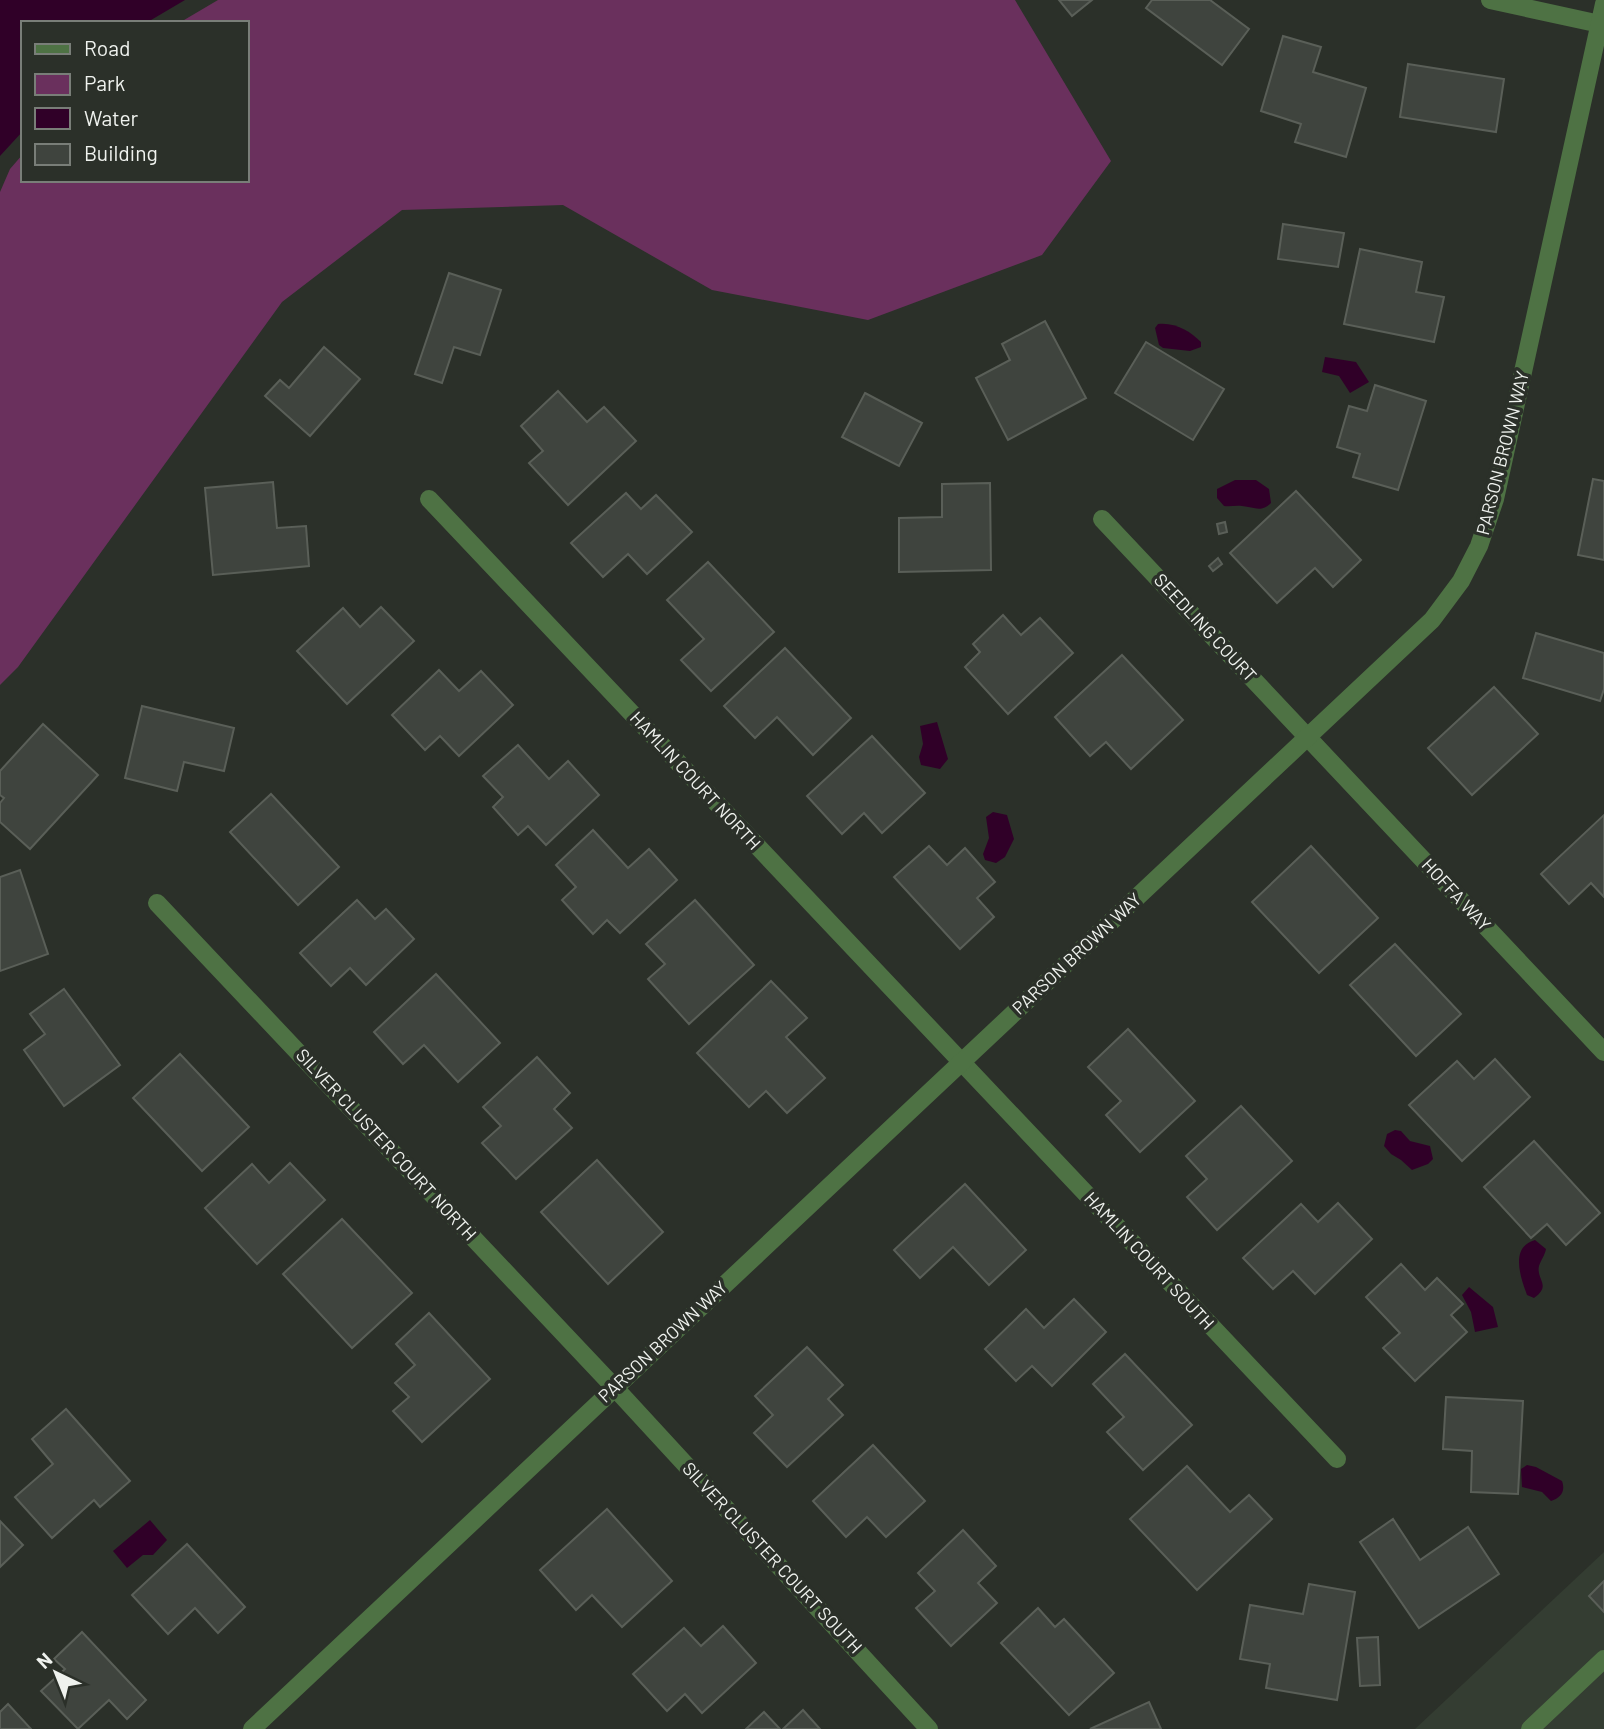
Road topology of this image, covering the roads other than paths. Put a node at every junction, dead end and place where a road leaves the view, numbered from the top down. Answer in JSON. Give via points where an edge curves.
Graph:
{"nodes":[{"id":1,"x":1490,"y":0,"type":"edge"},
{"id":2,"x":1604,"y":4,"type":"edge"},
{"id":3,"x":1600,"y":24,"type":"junction"},
{"id":4,"x":429,"y":499,"type":"dead end"},
{"id":5,"x":1102,"y":519,"type":"dead end"},
{"id":6,"x":1308,"y":738,"type":"junction"},
{"id":7,"x":157,"y":902,"type":"dead end"},
{"id":8,"x":1604,"y":1052,"type":"edge"},
{"id":9,"x":961,"y":1062,"type":"junction"},
{"id":10,"x":615,"y":1388,"type":"junction"},
{"id":11,"x":1337,"y":1459,"type":"dead end"},
{"id":12,"x":1604,"y":1659,"type":"edge"},
{"id":13,"x":252,"y":1729,"type":"edge"},
{"id":14,"x":929,"y":1729,"type":"edge"},
{"id":15,"x":1530,"y":1729,"type":"edge"}],
"edges":[{"from":1,"to":3,"type":"street"},
{"from":2,"to":3,"type":"street","name":"PARSON BROWN WAY"},
{"from":3,"to":6,"type":"street","name":"PARSON BROWN WAY","via":[[1495,499],[1479,546],[1461,581],[1432,620]]},
{"from":4,"to":9,"type":"street","name":"HAMLIN COURT NORTH"},
{"from":5,"to":6,"type":"street","name":"SEEDLING COURT"},
{"from":6,"to":8,"type":"street","name":"HOFFA WAY"},
{"from":6,"to":9,"type":"street","name":"PARSON BROWN WAY"},
{"from":7,"to":10,"type":"street","name":"SILVER CLUSTER COURT NORTH"},
{"from":9,"to":10,"type":"street","name":"PARSON BROWN WAY"},
{"from":9,"to":11,"type":"street","name":"HAMLIN COURT SOUTH"},
{"from":10,"to":13,"type":"street","name":"PARSON BROWN WAY"},
{"from":10,"to":14,"type":"street","name":"SILVER CLUSTER COURT SOUTH"},
{"from":12,"to":15,"type":"street"}]}
